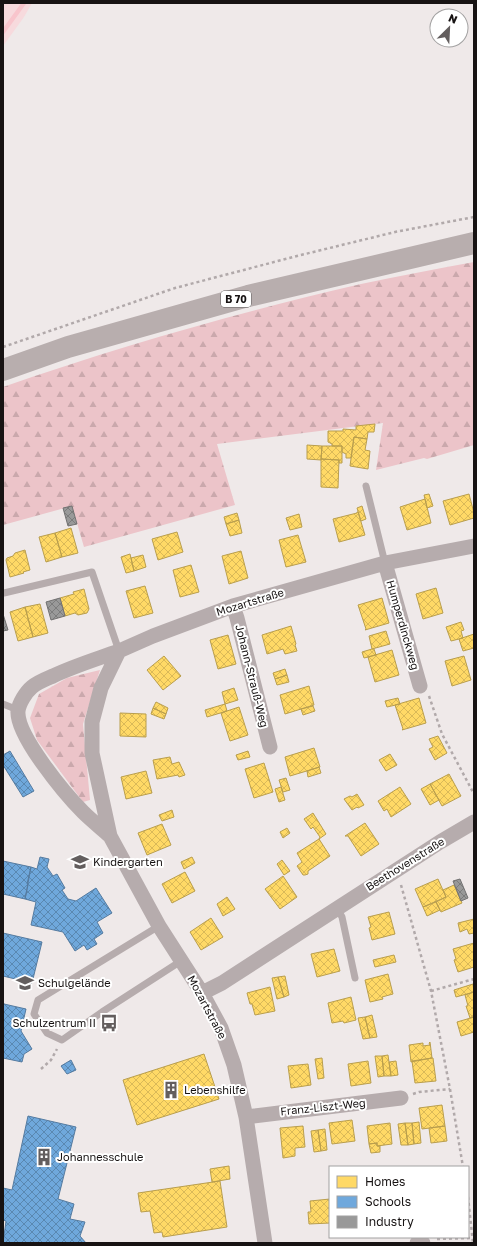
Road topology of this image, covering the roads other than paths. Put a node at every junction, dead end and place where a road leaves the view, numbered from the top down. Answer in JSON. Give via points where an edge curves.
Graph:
{"nodes":[{"id":1,"x":474,"y":243,"type":"edge"},
{"id":2,"x":3,"y":370,"type":"edge"},
{"id":3,"x":366,"y":486,"type":"dead end"},
{"id":4,"x":474,"y":546,"type":"edge"},
{"id":5,"x":385,"y":563,"type":"junction"},
{"id":6,"x":4,"y":593,"type":"dead end"},
{"id":7,"x":233,"y":606,"type":"junction"},
{"id":8,"x":119,"y":651,"type":"junction"},
{"id":9,"x":420,"y":686,"type":"road end"},
{"id":10,"x":3,"y":704,"type":"edge"},
{"id":11,"x":18,"y":710,"type":"junction"},
{"id":12,"x":270,"y":747,"type":"dead end"},
{"id":13,"x":474,"y":822,"type":"edge"},
{"id":14,"x":110,"y":836,"type":"junction"},
{"id":15,"x":337,"y":907,"type":"junction"},
{"id":16,"x":159,"y":926,"type":"junction"},
{"id":17,"x":182,"y":961,"type":"junction"},
{"id":18,"x":355,"y":978,"type":"dead end"},
{"id":19,"x":202,"y":994,"type":"junction"},
{"id":20,"x":401,"y":1098,"type":"road end"},
{"id":21,"x":246,"y":1117,"type":"junction"},
{"id":22,"x":265,"y":1243,"type":"edge"},
{"id":23,"x":417,"y":1243,"type":"edge"},
{"id":24,"x":423,"y":1243,"type":"edge"}],
"edges":[{"from":1,"to":2,"type":"main road","number":"B 70","via":[[248,296],[68,347]]},
{"from":3,"to":5,"type":"lane"},
{"from":4,"to":5,"type":"street","name":"Mozartstraße"},
{"from":5,"to":7,"type":"street","name":"Mozartstraße"},
{"from":5,"to":9,"type":"street","name":"Humperdinckweg"},
{"from":6,"to":8,"type":"lane","via":[[92,572]]},
{"from":7,"to":8,"type":"street","name":"Mozartstraße"},
{"from":7,"to":12,"type":"street","name":"Johann-Strauß-Weg"},
{"from":8,"to":11,"type":"street","name":"Mozartstraße","via":[[41,681],[25,694]]},
{"from":8,"to":14,"type":"street","name":"Mozartstraße","via":[[101,688],[92,722],[92,753]]},
{"from":10,"to":11,"type":"lane"},
{"from":11,"to":14,"type":"street","name":"Mozartstraße","via":[[19,721],[25,734],[54,779],[83,812]]},
{"from":13,"to":15,"type":"street","name":"Beethovenstraße"},
{"from":14,"to":16,"type":"street","name":"Mozartstraße"},
{"from":15,"to":18,"type":"lane","via":[[342,917]]},
{"from":15,"to":19,"type":"street","name":"Beethovenstraße"},
{"from":16,"to":17,"type":"street","name":"Mozartstraße"},
{"from":16,"to":17,"type":"lane","via":[[38,1000],[34,1014],[47,1033],[62,1040]]},
{"from":17,"to":19,"type":"street","name":"Mozartstraße"},
{"from":19,"to":21,"type":"street","name":"Mozartstraße","via":[[220,1028],[234,1065]]},
{"from":20,"to":21,"type":"street","name":"Franz-Liszt-Weg"},
{"from":21,"to":22,"type":"street","name":"Mozartstraße"},
{"from":23,"to":24,"type":"street"}]}
